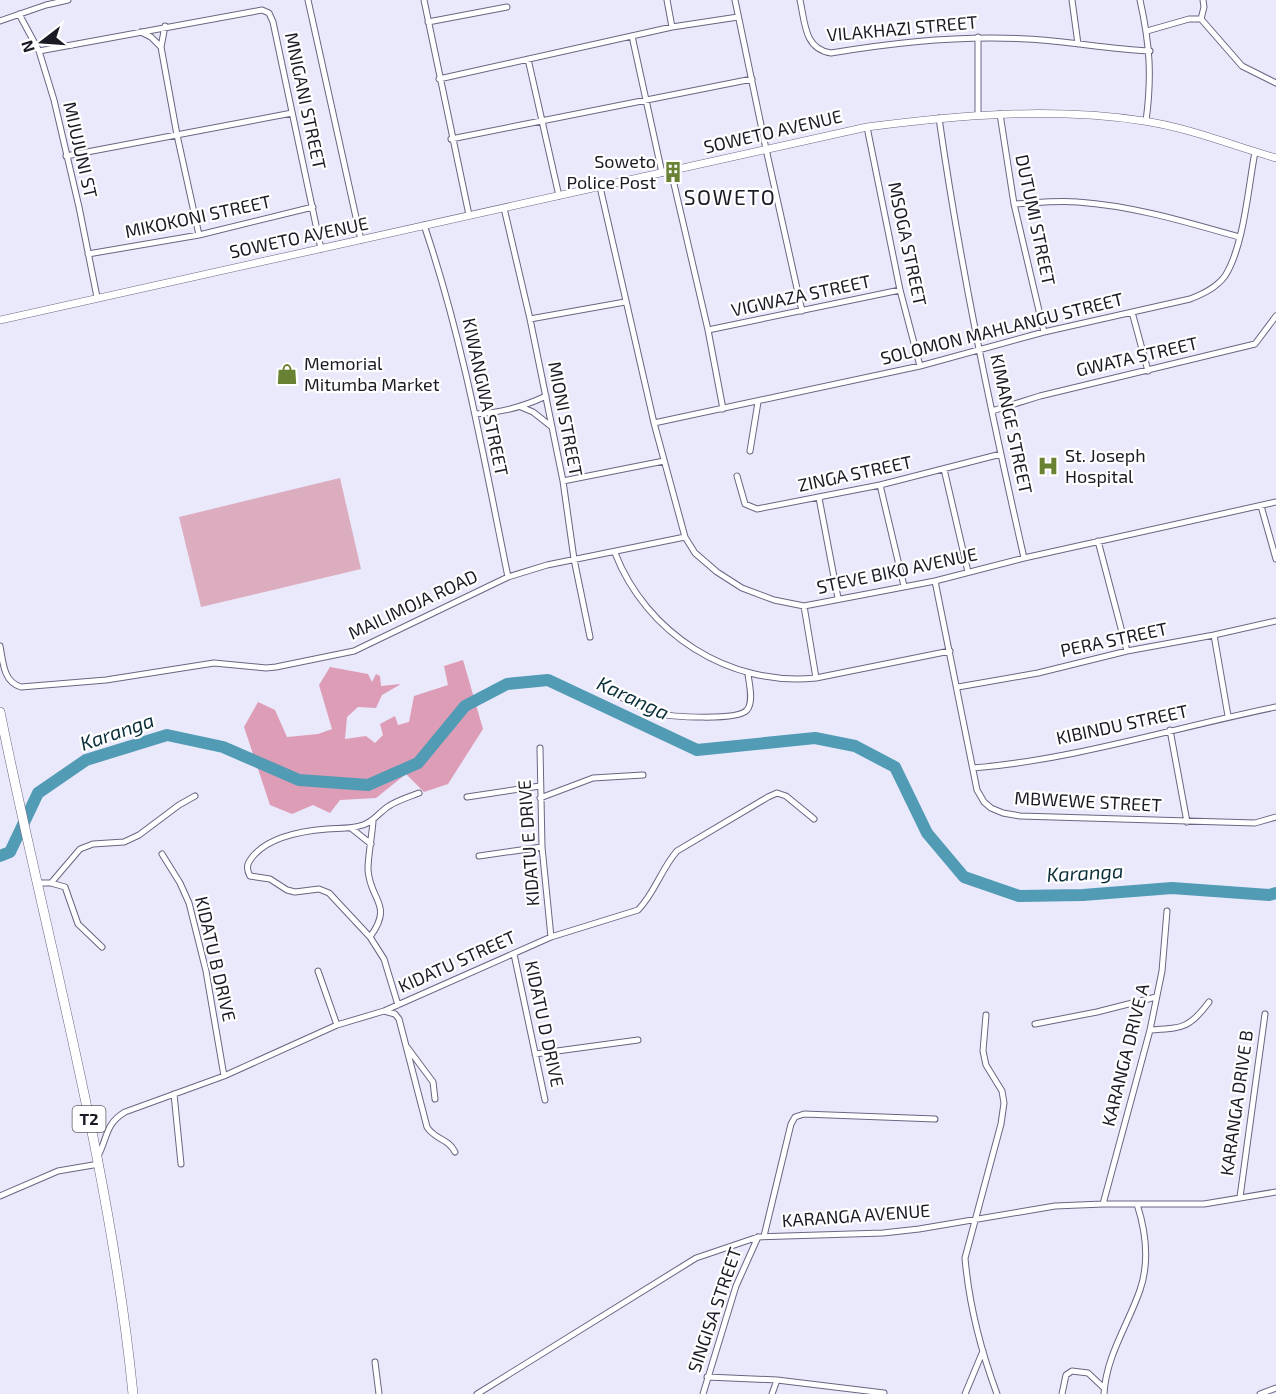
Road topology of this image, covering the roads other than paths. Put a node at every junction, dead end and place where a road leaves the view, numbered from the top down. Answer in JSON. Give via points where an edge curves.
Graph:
{"nodes":[{"id":1,"x":68,"y":0,"type":"edge"},
{"id":2,"x":308,"y":0,"type":"edge"},
{"id":3,"x":424,"y":0,"type":"edge"},
{"id":4,"x":667,"y":0,"type":"edge"},
{"id":5,"x":735,"y":0,"type":"edge"},
{"id":6,"x":800,"y":0,"type":"edge"},
{"id":7,"x":1072,"y":0,"type":"edge"},
{"id":8,"x":1140,"y":0,"type":"edge"},
{"id":9,"x":1203,"y":0,"type":"edge"},
{"id":10,"x":507,"y":7,"type":"dead end"},
{"id":11,"x":19,"y":14,"type":"junction"},
{"id":12,"x":738,"y":17,"type":"junction"},
{"id":13,"x":1201,"y":19,"type":"junction"},
{"id":14,"x":0,"y":21,"type":"edge"},
{"id":15,"x":428,"y":22,"type":"junction"},
{"id":16,"x":165,"y":26,"type":"junction"},
{"id":17,"x":672,"y":27,"type":"junction"},
{"id":18,"x":1147,"y":31,"type":"junction"},
{"id":19,"x":140,"y":32,"type":"junction"},
{"id":20,"x":632,"y":36,"type":"junction"},
{"id":21,"x":978,"y":37,"type":"junction"},
{"id":22,"x":1078,"y":44,"type":"junction"},
{"id":23,"x":161,"y":47,"type":"junction"},
{"id":24,"x":39,"y":51,"type":"junction"},
{"id":25,"x":1150,"y":51,"type":"junction"},
{"id":26,"x":528,"y":59,"type":"junction"},
{"id":27,"x":439,"y":79,"type":"junction"},
{"id":28,"x":752,"y":80,"type":"junction"},
{"id":29,"x":1276,"y":83,"type":"edge"},
{"id":30,"x":646,"y":100,"type":"junction"},
{"id":31,"x":292,"y":113,"type":"junction"},
{"id":32,"x":1000,"y":114,"type":"junction"},
{"id":33,"x":978,"y":115,"type":"junction"},
{"id":34,"x":939,"y":118,"type":"junction"},
{"id":35,"x":541,"y":120,"type":"junction"},
{"id":36,"x":1146,"y":121,"type":"junction"},
{"id":37,"x":867,"y":127,"type":"junction"},
{"id":38,"x":177,"y":135,"type":"junction"},
{"id":39,"x":451,"y":139,"type":"junction"},
{"id":40,"x":766,"y":149,"type":"junction"},
{"id":41,"x":1255,"y":152,"type":"junction"},
{"id":42,"x":66,"y":156,"type":"junction"},
{"id":43,"x":1276,"y":158,"type":"edge"},
{"id":44,"x":671,"y":171,"type":"junction"},
{"id":45,"x":662,"y":172,"type":"junction"},
{"id":46,"x":600,"y":187,"type":"junction"},
{"id":47,"x":559,"y":196,"type":"junction"},
{"id":48,"x":1014,"y":204,"type":"junction"},
{"id":49,"x":313,"y":207,"type":"junction"},
{"id":50,"x":504,"y":208,"type":"junction"},
{"id":51,"x":469,"y":215,"type":"junction"},
{"id":52,"x":424,"y":225,"type":"junction"},
{"id":53,"x":199,"y":235,"type":"junction"},
{"id":54,"x":1239,"y":237,"type":"junction"},
{"id":55,"x":361,"y":240,"type":"junction"},
{"id":56,"x":321,"y":249,"type":"junction"},
{"id":57,"x":88,"y":254,"type":"junction"},
{"id":58,"x":900,"y":290,"type":"junction"},
{"id":59,"x":97,"y":297,"type":"junction"},
{"id":60,"x":625,"y":302,"type":"junction"},
{"id":61,"x":802,"y":311,"type":"junction"},
{"id":62,"x":1132,"y":312,"type":"junction"},
{"id":63,"x":1276,"y":316,"type":"edge"},
{"id":64,"x":530,"y":318,"type":"junction"},
{"id":65,"x":0,"y":320,"type":"edge"},
{"id":66,"x":708,"y":330,"type":"junction"},
{"id":67,"x":1044,"y":332,"type":"junction"},
{"id":68,"x":980,"y":350,"type":"junction"},
{"id":69,"x":920,"y":366,"type":"junction"},
{"id":70,"x":1148,"y":370,"type":"junction"},
{"id":71,"x":546,"y":396,"type":"junction"},
{"id":72,"x":758,"y":402,"type":"junction"},
{"id":73,"x":521,"y":407,"type":"junction"},
{"id":74,"x":723,"y":409,"type":"junction"},
{"id":75,"x":992,"y":411,"type":"junction"},
{"id":76,"x":475,"y":414,"type":"junction"},
{"id":77,"x":654,"y":423,"type":"junction"},
{"id":78,"x":552,"y":427,"type":"junction"},
{"id":79,"x":750,"y":451,"type":"dead end"},
{"id":80,"x":1001,"y":454,"type":"junction"},
{"id":81,"x":664,"y":461,"type":"junction"},
{"id":82,"x":944,"y":469,"type":"junction"},
{"id":83,"x":737,"y":476,"type":"dead end"},
{"id":84,"x":563,"y":481,"type":"junction"},
{"id":85,"x":880,"y":485,"type":"junction"},
{"id":86,"x":819,"y":498,"type":"junction"},
{"id":87,"x":1276,"y":502,"type":"edge"},
{"id":88,"x":1261,"y":506,"type":"junction"},
{"id":89,"x":685,"y":537,"type":"junction"},
{"id":90,"x":1098,"y":542,"type":"junction"},
{"id":91,"x":615,"y":553,"type":"junction"},
{"id":92,"x":1024,"y":558,"type":"junction"},
{"id":93,"x":574,"y":559,"type":"junction"},
{"id":94,"x":1276,"y":559,"type":"edge"},
{"id":95,"x":968,"y":572,"type":"junction"},
{"id":96,"x":508,"y":577,"type":"junction"},
{"id":97,"x":935,"y":581,"type":"junction"},
{"id":98,"x":904,"y":586,"type":"junction"},
{"id":99,"x":838,"y":598,"type":"junction"},
{"id":100,"x":804,"y":606,"type":"junction"},
{"id":101,"x":1276,"y":621,"type":"edge"},
{"id":102,"x":1214,"y":635,"type":"junction"},
{"id":103,"x":590,"y":637,"type":"dead end"},
{"id":104,"x":0,"y":646,"type":"edge"},
{"id":105,"x":950,"y":651,"type":"junction"},
{"id":106,"x":1127,"y":651,"type":"junction"},
{"id":107,"x":748,"y":674,"type":"junction"},
{"id":108,"x":816,"y":678,"type":"junction"},
{"id":109,"x":958,"y":687,"type":"junction"},
{"id":110,"x":609,"y":691,"type":"dead end"},
{"id":111,"x":1276,"y":707,"type":"edge"},
{"id":112,"x":0,"y":712,"type":"edge"},
{"id":113,"x":1228,"y":717,"type":"junction"},
{"id":114,"x":1170,"y":730,"type":"junction"},
{"id":115,"x":540,"y":747,"type":"dead end"},
{"id":116,"x":973,"y":768,"type":"junction"},
{"id":117,"x":643,"y":775,"type":"dead end"},
{"id":118,"x":540,"y":786,"type":"junction"},
{"id":119,"x":419,"y":793,"type":"dead end"},
{"id":120,"x":195,"y":796,"type":"dead end"},
{"id":121,"x":467,"y":797,"type":"dead end"},
{"id":122,"x":540,"y":798,"type":"junction"},
{"id":123,"x":1276,"y":817,"type":"edge"},
{"id":124,"x":813,"y":819,"type":"dead end"},
{"id":125,"x":373,"y":822,"type":"junction"},
{"id":126,"x":1187,"y":822,"type":"junction"},
{"id":127,"x":351,"y":828,"type":"junction"},
{"id":128,"x":371,"y":843,"type":"junction"},
{"id":129,"x":542,"y":847,"type":"junction"},
{"id":130,"x":162,"y":854,"type":"dead end"},
{"id":131,"x":479,"y":856,"type":"dead end"},
{"id":132,"x":37,"y":883,"type":"junction"},
{"id":133,"x":51,"y":883,"type":"junction"},
{"id":134,"x":1167,"y":911,"type":"dead end"},
{"id":135,"x":370,"y":937,"type":"junction"},
{"id":136,"x":551,"y":937,"type":"junction"},
{"id":137,"x":102,"y":947,"type":"dead end"},
{"id":138,"x":514,"y":954,"type":"junction"},
{"id":139,"x":318,"y":971,"type":"dead end"},
{"id":140,"x":1156,"y":997,"type":"junction"},
{"id":141,"x":1209,"y":1002,"type":"dead end"},
{"id":142,"x":398,"y":1005,"type":"junction"},
{"id":143,"x":384,"y":1011,"type":"junction"},
{"id":144,"x":1265,"y":1014,"type":"dead end"},
{"id":145,"x":986,"y":1015,"type":"dead end"},
{"id":146,"x":1035,"y":1024,"type":"dead end"},
{"id":147,"x":337,"y":1025,"type":"junction"},
{"id":148,"x":1150,"y":1030,"type":"junction"},
{"id":149,"x":638,"y":1040,"type":"dead end"},
{"id":150,"x":406,"y":1045,"type":"junction"},
{"id":151,"x":535,"y":1054,"type":"junction"},
{"id":152,"x":224,"y":1076,"type":"junction"},
{"id":153,"x":174,"y":1094,"type":"junction"},
{"id":154,"x":435,"y":1098,"type":"dead end"},
{"id":155,"x":545,"y":1100,"type":"dead end"},
{"id":156,"x":935,"y":1119,"type":"dead end"},
{"id":157,"x":455,"y":1152,"type":"dead end"},
{"id":158,"x":98,"y":1161,"type":"junction"},
{"id":159,"x":181,"y":1164,"type":"dead end"},
{"id":160,"x":1276,"y":1192,"type":"edge"},
{"id":161,"x":0,"y":1196,"type":"edge"},
{"id":162,"x":1240,"y":1197,"type":"junction"},
{"id":163,"x":1103,"y":1204,"type":"junction"},
{"id":164,"x":1137,"y":1204,"type":"junction"},
{"id":165,"x":975,"y":1220,"type":"junction"},
{"id":166,"x":761,"y":1236,"type":"junction"},
{"id":167,"x":983,"y":1351,"type":"junction"},
{"id":168,"x":375,"y":1362,"type":"dead end"},
{"id":169,"x":707,"y":1377,"type":"junction"},
{"id":170,"x":777,"y":1380,"type":"junction"},
{"id":171,"x":853,"y":1391,"type":"edge"},
{"id":172,"x":1104,"y":1391,"type":"edge"},
{"id":173,"x":1272,"y":1391,"type":"edge"},
{"id":174,"x":884,"y":1393,"type":"edge"},
{"id":175,"x":133,"y":1394,"type":"edge"},
{"id":176,"x":379,"y":1394,"type":"edge"},
{"id":177,"x":477,"y":1394,"type":"edge"},
{"id":178,"x":703,"y":1394,"type":"edge"},
{"id":179,"x":772,"y":1394,"type":"edge"},
{"id":180,"x":965,"y":1394,"type":"edge"},
{"id":181,"x":997,"y":1394,"type":"edge"},
{"id":182,"x":1062,"y":1394,"type":"edge"},
{"id":183,"x":1260,"y":1394,"type":"edge"}],
"edges":[{"from":1,"to":11,"type":"street"},
{"from":2,"to":55,"type":"street"},
{"from":3,"to":15,"type":"street"},
{"from":4,"to":17,"type":"street"},
{"from":5,"to":12,"type":"street"},
{"from":6,"to":21,"type":"street","name":"VILAKHAZI STREET","via":[[808,36],[820,51]]},
{"from":7,"to":22,"type":"street"},
{"from":8,"to":18,"type":"street"},
{"from":9,"to":13,"type":"street"},
{"from":10,"to":15,"type":"street"},
{"from":11,"to":14,"type":"street"},
{"from":11,"to":24,"type":"street","name":"MIJUJUNI ST"},
{"from":12,"to":17,"type":"street"},
{"from":12,"to":28,"type":"street"},
{"from":13,"to":18,"type":"street"},
{"from":13,"to":29,"type":"street","via":[[1242,66]]},
{"from":15,"to":27,"type":"street"},
{"from":16,"to":19,"type":"street","name":"MNIGANI STREET"},
{"from":16,"to":23,"type":"street"},
{"from":16,"to":31,"type":"street","name":"MNIGANI STREET","via":[[262,10],[268,13]]},
{"from":17,"to":20,"type":"street"},
{"from":18,"to":25,"type":"street"},
{"from":19,"to":23,"type":"street"},
{"from":19,"to":24,"type":"street","name":"MNIGANI STREET"},
{"from":20,"to":26,"type":"street"},
{"from":20,"to":30,"type":"street"},
{"from":21,"to":22,"type":"street","name":"VILAKHAZI STREET"},
{"from":21,"to":33,"type":"street"},
{"from":22,"to":25,"type":"street","name":"VILAKHAZI STREET"},
{"from":23,"to":38,"type":"street"},
{"from":24,"to":42,"type":"street","name":"MIJUJUNI ST"},
{"from":25,"to":36,"type":"street"},
{"from":26,"to":27,"type":"street"},
{"from":26,"to":35,"type":"street"},
{"from":27,"to":39,"type":"street"},
{"from":28,"to":30,"type":"street"},
{"from":28,"to":40,"type":"street"},
{"from":30,"to":35,"type":"street"},
{"from":30,"to":45,"type":"street"},
{"from":31,"to":38,"type":"street"},
{"from":31,"to":49,"type":"street","name":"MNIGANI STREET"},
{"from":32,"to":33,"type":"street","name":"SOWETO AVENUE"},
{"from":32,"to":36,"type":"street","name":"SOWETO AVENUE","via":[[1078,114]]},
{"from":32,"to":48,"type":"street","name":"DUTUMI STREET"},
{"from":33,"to":34,"type":"street","name":"SOWETO AVENUE"},
{"from":34,"to":37,"type":"street","name":"SOWETO AVENUE"},
{"from":34,"to":68,"type":"street","name":"KIMANGE STREET"},
{"from":35,"to":39,"type":"street"},
{"from":35,"to":47,"type":"street"},
{"from":36,"to":41,"type":"street","name":"SOWETO AVENUE"},
{"from":37,"to":40,"type":"street","name":"SOWETO AVENUE"},
{"from":37,"to":58,"type":"street","name":"MSOGA STREET"},
{"from":38,"to":42,"type":"street"},
{"from":38,"to":53,"type":"street"},
{"from":39,"to":51,"type":"street"},
{"from":40,"to":44,"type":"street","name":"SOWETO AVENUE"},
{"from":40,"to":61,"type":"street"},
{"from":41,"to":43,"type":"street","name":"SOWETO AVENUE"},
{"from":41,"to":54,"type":"street","name":"SOLOMON MAHLANGU STREET"},
{"from":42,"to":57,"type":"street","name":"MIJUJUNI ST"},
{"from":44,"to":45,"type":"street","name":"SOWETO AVENUE"},
{"from":44,"to":66,"type":"street"},
{"from":45,"to":46,"type":"street","name":"SOWETO AVENUE"},
{"from":46,"to":47,"type":"street","name":"SOWETO AVENUE"},
{"from":46,"to":60,"type":"street","name":"STEVE BIKO AVENUE"},
{"from":47,"to":50,"type":"street","name":"SOWETO AVENUE"},
{"from":48,"to":54,"type":"street","via":[[1104,205],[1164,215]]},
{"from":48,"to":67,"type":"street","name":"DUTUMI STREET"},
{"from":49,"to":53,"type":"street","name":"MIKOKONI STREET"},
{"from":49,"to":56,"type":"street","name":"MNIGANI STREET"},
{"from":50,"to":51,"type":"street","name":"SOWETO AVENUE"},
{"from":50,"to":64,"type":"street","name":"MIONI STREET"},
{"from":51,"to":52,"type":"street","name":"SOWETO AVENUE"},
{"from":52,"to":55,"type":"street","name":"SOWETO AVENUE"},
{"from":52,"to":76,"type":"street","name":"KIWANGWA STREET","via":[[447,298]]},
{"from":53,"to":57,"type":"street","name":"MIKOKONI STREET"},
{"from":54,"to":62,"type":"street","name":"SOLOMON MAHLANGU STREET","via":[[1224,277],[1207,292]]},
{"from":55,"to":56,"type":"street","name":"SOWETO AVENUE"},
{"from":56,"to":59,"type":"street","name":"SOWETO AVENUE"},
{"from":57,"to":59,"type":"street","name":"MIJUJUNI ST"},
{"from":58,"to":61,"type":"street","name":"VIGWAZA STREET"},
{"from":58,"to":69,"type":"street","name":"MSOGA STREET"},
{"from":59,"to":65,"type":"street","name":"SOWETO AVENUE"},
{"from":60,"to":64,"type":"street"},
{"from":60,"to":77,"type":"street","name":"STEVE BIKO AVENUE"},
{"from":61,"to":66,"type":"street","name":"VIGWAZA STREET"},
{"from":62,"to":67,"type":"street","name":"SOLOMON MAHLANGU STREET"},
{"from":62,"to":70,"type":"street"},
{"from":63,"to":70,"type":"street","name":"GWATA STREET","via":[[1255,344]]},
{"from":64,"to":71,"type":"street","name":"MIONI STREET"},
{"from":66,"to":74,"type":"street"},
{"from":67,"to":68,"type":"street","name":"SOLOMON MAHLANGU STREET"},
{"from":68,"to":69,"type":"street","name":"SOLOMON MAHLANGU STREET"},
{"from":68,"to":75,"type":"street","name":"KIMANGE STREET"},
{"from":69,"to":72,"type":"street","name":"SOLOMON MAHLANGU STREET"},
{"from":70,"to":75,"type":"street","name":"GWATA STREET"},
{"from":71,"to":73,"type":"street"},
{"from":71,"to":78,"type":"street","name":"MIONI STREET"},
{"from":72,"to":74,"type":"street","name":"SOLOMON MAHLANGU STREET"},
{"from":72,"to":79,"type":"street"},
{"from":73,"to":76,"type":"street"},
{"from":73,"to":78,"type":"street"},
{"from":74,"to":77,"type":"street","name":"SOLOMON MAHLANGU STREET"},
{"from":75,"to":80,"type":"street","name":"KIMANGE STREET"},
{"from":76,"to":96,"type":"street","name":"KIWANGWA STREET"},
{"from":77,"to":81,"type":"street","name":"STEVE BIKO AVENUE"},
{"from":78,"to":84,"type":"street","name":"MIONI STREET"},
{"from":80,"to":82,"type":"street","name":"ZINGA STREET"},
{"from":80,"to":92,"type":"street","name":"KIMANGE STREET"},
{"from":81,"to":84,"type":"street"},
{"from":81,"to":89,"type":"street","name":"STEVE BIKO AVENUE"},
{"from":82,"to":85,"type":"street","name":"ZINGA STREET"},
{"from":82,"to":95,"type":"street"},
{"from":83,"to":86,"type":"street","name":"ZINGA STREET","via":[[745,504],[757,509]]},
{"from":84,"to":93,"type":"street","name":"MIONI STREET"},
{"from":85,"to":86,"type":"street","name":"ZINGA STREET"},
{"from":85,"to":98,"type":"street"},
{"from":86,"to":99,"type":"street"},
{"from":87,"to":88,"type":"street","name":"STEVE BIKO AVENUE"},
{"from":88,"to":90,"type":"street","name":"STEVE BIKO AVENUE"},
{"from":88,"to":94,"type":"street"},
{"from":89,"to":91,"type":"street","name":"MAILIMOJA ROAD"},
{"from":89,"to":100,"type":"street","name":"STEVE BIKO AVENUE","via":[[695,553],[742,588]]},
{"from":90,"to":92,"type":"street","name":"STEVE BIKO AVENUE"},
{"from":90,"to":106,"type":"street"},
{"from":91,"to":93,"type":"street","name":"MAILIMOJA ROAD"},
{"from":91,"to":107,"type":"street","via":[[635,594],[656,617],[708,658]]},
{"from":92,"to":95,"type":"street","name":"STEVE BIKO AVENUE"},
{"from":93,"to":96,"type":"street","name":"MAILIMOJA ROAD"},
{"from":93,"to":103,"type":"street","name":"MIONI STREET"},
{"from":95,"to":97,"type":"street","name":"STEVE BIKO AVENUE"},
{"from":96,"to":104,"type":"street","name":"MAILIMOJA ROAD","via":[[354,651],[276,667],[214,663],[106,680],[21,687],[7,676]]},
{"from":97,"to":98,"type":"street","name":"STEVE BIKO AVENUE"},
{"from":97,"to":105,"type":"street","name":"MBWEWE STREET"},
{"from":98,"to":99,"type":"street","name":"STEVE BIKO AVENUE"},
{"from":99,"to":100,"type":"street","name":"STEVE BIKO AVENUE"},
{"from":100,"to":108,"type":"street"},
{"from":101,"to":102,"type":"street","name":"PERA STREET"},
{"from":102,"to":106,"type":"street","name":"PERA STREET"},
{"from":102,"to":113,"type":"street"},
{"from":105,"to":108,"type":"street"},
{"from":105,"to":109,"type":"street","name":"MBWEWE STREET"},
{"from":106,"to":109,"type":"street","name":"PERA STREET"},
{"from":107,"to":108,"type":"street","via":[[795,681]]},
{"from":107,"to":110,"type":"street","via":[[750,705],[747,711],[729,716],[667,715]]},
{"from":109,"to":116,"type":"street","name":"MBWEWE STREET"},
{"from":111,"to":113,"type":"street","name":"KIBINDU STREET"},
{"from":112,"to":132,"type":"highway","number":"T2"},
{"from":113,"to":114,"type":"street","name":"KIBINDU STREET"},
{"from":114,"to":116,"type":"street","name":"KIBINDU STREET","via":[[1075,752]]},
{"from":114,"to":126,"type":"street"},
{"from":115,"to":118,"type":"street","name":"KIDATU E DRIVE"},
{"from":116,"to":126,"type":"street","name":"MBWEWE STREET","via":[[984,802],[1003,813],[1043,818]]},
{"from":117,"to":122,"type":"street","via":[[593,778]]},
{"from":118,"to":121,"type":"street"},
{"from":118,"to":122,"type":"street","name":"KIDATU E DRIVE"},
{"from":119,"to":125,"type":"street","via":[[387,806]]},
{"from":120,"to":133,"type":"street","via":[[124,842],[80,849]]},
{"from":122,"to":129,"type":"street","name":"KIDATU E DRIVE"},
{"from":123,"to":126,"type":"street","name":"MBWEWE STREET","via":[[1255,823]]},
{"from":124,"to":136,"type":"street","name":"KIDATU STREET","via":[[786,796],[768,797],[677,851],[638,910]]},
{"from":125,"to":127,"type":"street"},
{"from":125,"to":128,"type":"street"},
{"from":127,"to":128,"type":"street"},
{"from":127,"to":135,"type":"street","via":[[285,836],[255,854],[247,868],[250,876],[270,879],[287,890],[319,889],[329,893]]},
{"from":128,"to":135,"type":"street","via":[[368,869],[381,916]]},
{"from":129,"to":131,"type":"street"},
{"from":129,"to":136,"type":"street","name":"KIDATU E DRIVE"},
{"from":130,"to":152,"type":"street","name":"KIDATU B DRIVE","via":[[189,903],[206,971]]},
{"from":132,"to":133,"type":"street"},
{"from":132,"to":158,"type":"highway","number":"T2"},
{"from":133,"to":137,"type":"street","via":[[65,887],[78,924]]},
{"from":134,"to":140,"type":"street","name":"KARANGA DRIVE A"},
{"from":135,"to":142,"type":"street","via":[[388,968]]},
{"from":136,"to":138,"type":"street","name":"KIDATU STREET"},
{"from":138,"to":142,"type":"street","name":"KIDATU STREET"},
{"from":138,"to":151,"type":"street","name":"KIDATU D DRIVE"},
{"from":139,"to":147,"type":"street"},
{"from":140,"to":146,"type":"street"},
{"from":140,"to":148,"type":"street","name":"KARANGA DRIVE A"},
{"from":141,"to":148,"type":"street","via":[[1196,1020],[1186,1025]]},
{"from":142,"to":143,"type":"street","name":"KIDATU STREET"},
{"from":143,"to":147,"type":"street","name":"KIDATU STREET"},
{"from":143,"to":150,"type":"street","via":[[399,1018]]},
{"from":144,"to":162,"type":"street","name":"KARANGA DRIVE B"},
{"from":145,"to":165,"type":"street","via":[[983,1051],[1004,1103]]},
{"from":147,"to":152,"type":"street","name":"KIDATU STREET"},
{"from":148,"to":163,"type":"street","name":"KARANGA DRIVE A"},
{"from":149,"to":151,"type":"street"},
{"from":150,"to":154,"type":"street","via":[[433,1082]]},
{"from":150,"to":157,"type":"street","via":[[427,1127]]},
{"from":151,"to":155,"type":"street","name":"KIDATU D DRIVE"},
{"from":152,"to":153,"type":"street","name":"KIDATU STREET"},
{"from":153,"to":158,"type":"street","name":"KIDATU STREET","via":[[115,1118]]},
{"from":153,"to":159,"type":"street"},
{"from":156,"to":166,"type":"street","name":"SINGISA STREET","via":[[804,1114],[795,1117]]},
{"from":158,"to":161,"type":"street","via":[[58,1171]]},
{"from":158,"to":175,"type":"highway","number":"T2"},
{"from":160,"to":162,"type":"street","name":"KARANGA AVENUE"},
{"from":162,"to":164,"type":"street","name":"KARANGA AVENUE","via":[[1204,1204]]},
{"from":163,"to":164,"type":"street","name":"KARANGA AVENUE"},
{"from":163,"to":165,"type":"street","name":"KARANGA AVENUE","via":[[1055,1206]]},
{"from":164,"to":172,"type":"street","via":[[1146,1247],[1141,1287],[1112,1352]]},
{"from":165,"to":166,"type":"street","name":"KARANGA AVENUE","via":[[883,1233]]},
{"from":165,"to":167,"type":"street","via":[[965,1258],[966,1278]]},
{"from":166,"to":169,"type":"street","name":"SINGISA STREET","via":[[736,1286]]},
{"from":166,"to":177,"type":"street","name":"KARANGA AVENUE","via":[[696,1258]]},
{"from":167,"to":180,"type":"street"},
{"from":167,"to":181,"type":"street"},
{"from":168,"to":176,"type":"street"},
{"from":169,"to":170,"type":"street"},
{"from":169,"to":178,"type":"street","name":"SINGISA STREET"},
{"from":170,"to":171,"type":"street"},
{"from":170,"to":179,"type":"street"},
{"from":171,"to":174,"type":"street"},
{"from":172,"to":182,"type":"street","via":[[1088,1373],[1072,1371],[1066,1375]]},
{"from":173,"to":183,"type":"street"}]}
